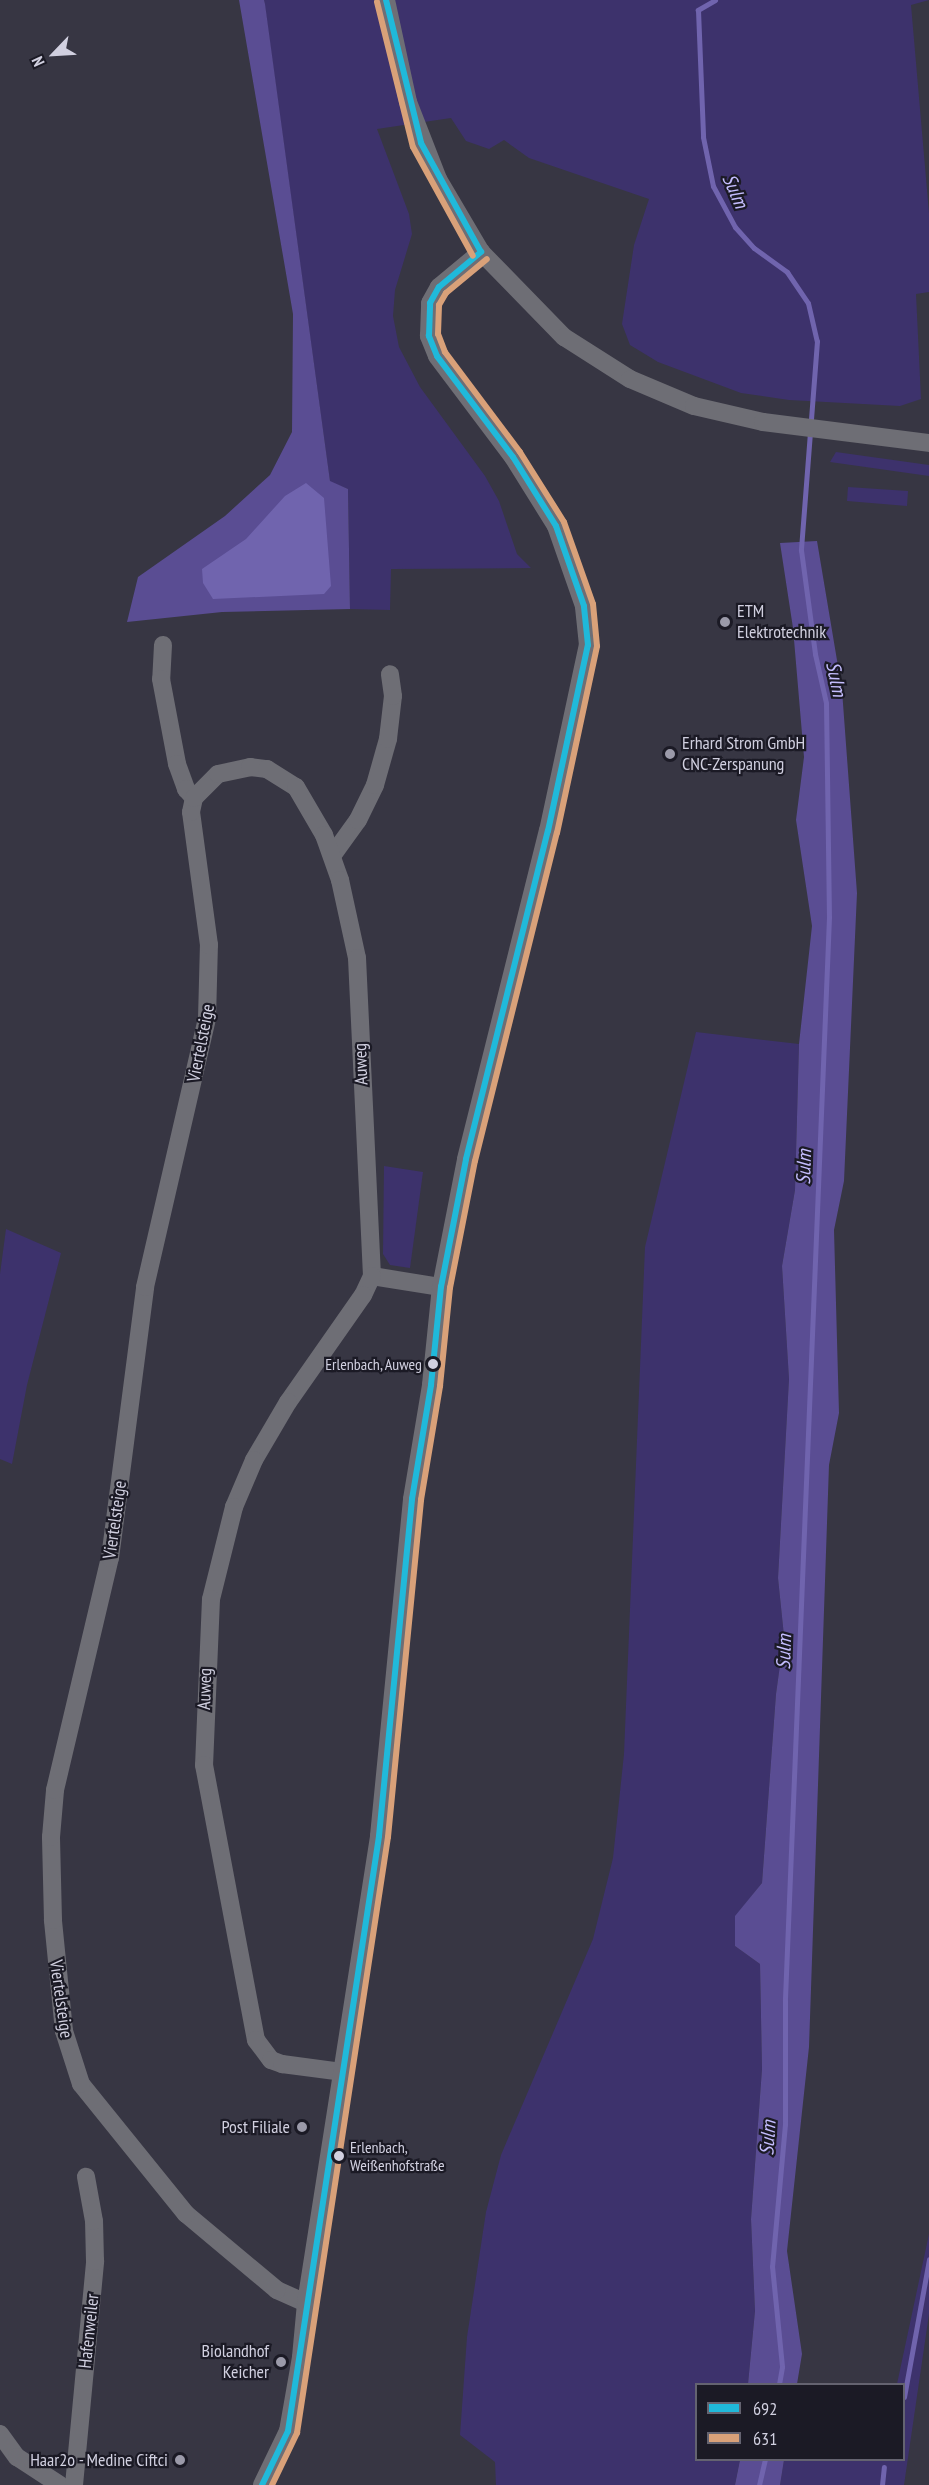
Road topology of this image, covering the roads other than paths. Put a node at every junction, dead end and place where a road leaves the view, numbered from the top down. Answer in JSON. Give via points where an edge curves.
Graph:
{"nodes":[{"id":1,"x":386,"y":0,"type":"edge"},
{"id":2,"x":481,"y":252,"type":"junction"},
{"id":3,"x":929,"y":443,"type":"edge"},
{"id":4,"x":163,"y":645,"type":"dead end"},
{"id":5,"x":390,"y":674,"type":"dead end"},
{"id":6,"x":194,"y":798,"type":"junction"},
{"id":7,"x":332,"y":856,"type":"junction"},
{"id":8,"x":372,"y":1276,"type":"junction"},
{"id":9,"x":441,"y":1287,"type":"junction"},
{"id":10,"x":343,"y":2072,"type":"junction"},
{"id":11,"x":86,"y":2177,"type":"dead end"},
{"id":12,"x":306,"y":2303,"type":"junction"},
{"id":13,"x":0,"y":2434,"type":"edge"},
{"id":14,"x":60,"y":2485,"type":"edge"},
{"id":15,"x":74,"y":2485,"type":"edge"},
{"id":16,"x":262,"y":2485,"type":"edge"}],
"edges":[{"from":1,"to":2,"type":"street","via":[[421,143]]},
{"from":2,"to":3,"type":"street","via":[[564,337],[630,379],[694,406],[790,425]]},
{"from":2,"to":9,"type":"street","via":[[439,287],[430,303],[429,336],[437,356],[513,457],[556,526],[584,606],[588,645],[548,831],[466,1159]]},
{"from":4,"to":6,"type":"street","via":[[161,679],[177,764],[186,789]]},
{"from":5,"to":7,"type":"street","via":[[393,696],[388,739],[375,785],[358,820]]},
{"from":6,"to":7,"type":"street","name":"Auweg","via":[[218,774],[250,767],[267,769],[296,788],[309,805]]},
{"from":6,"to":12,"type":"street","name":"Viertelsteige","via":[[192,830],[209,945],[207,1019],[145,1287],[110,1558],[55,1790],[51,1838],[56,1980],[71,2063],[106,2120],[186,2214],[269,2284]]},
{"from":7,"to":8,"type":"street","name":"Auweg","via":[[357,958]]},
{"from":8,"to":9,"type":"street"},
{"from":8,"to":10,"type":"street","name":"Auweg","via":[[363,1295],[288,1402],[254,1460],[234,1507],[211,1599],[204,1684],[204,1765],[211,1814],[256,2040],[266,2055],[282,2064]]},
{"from":9,"to":10,"type":"street","via":[[431,1385],[412,1499],[379,1836]]},
{"from":10,"to":12,"type":"street"},
{"from":11,"to":15,"type":"street","name":"Hafenweiler","via":[[94,2221],[95,2260]]},
{"from":12,"to":16,"type":"street","via":[[288,2431]]},
{"from":13,"to":14,"type":"street","via":[[17,2457]]}]}
